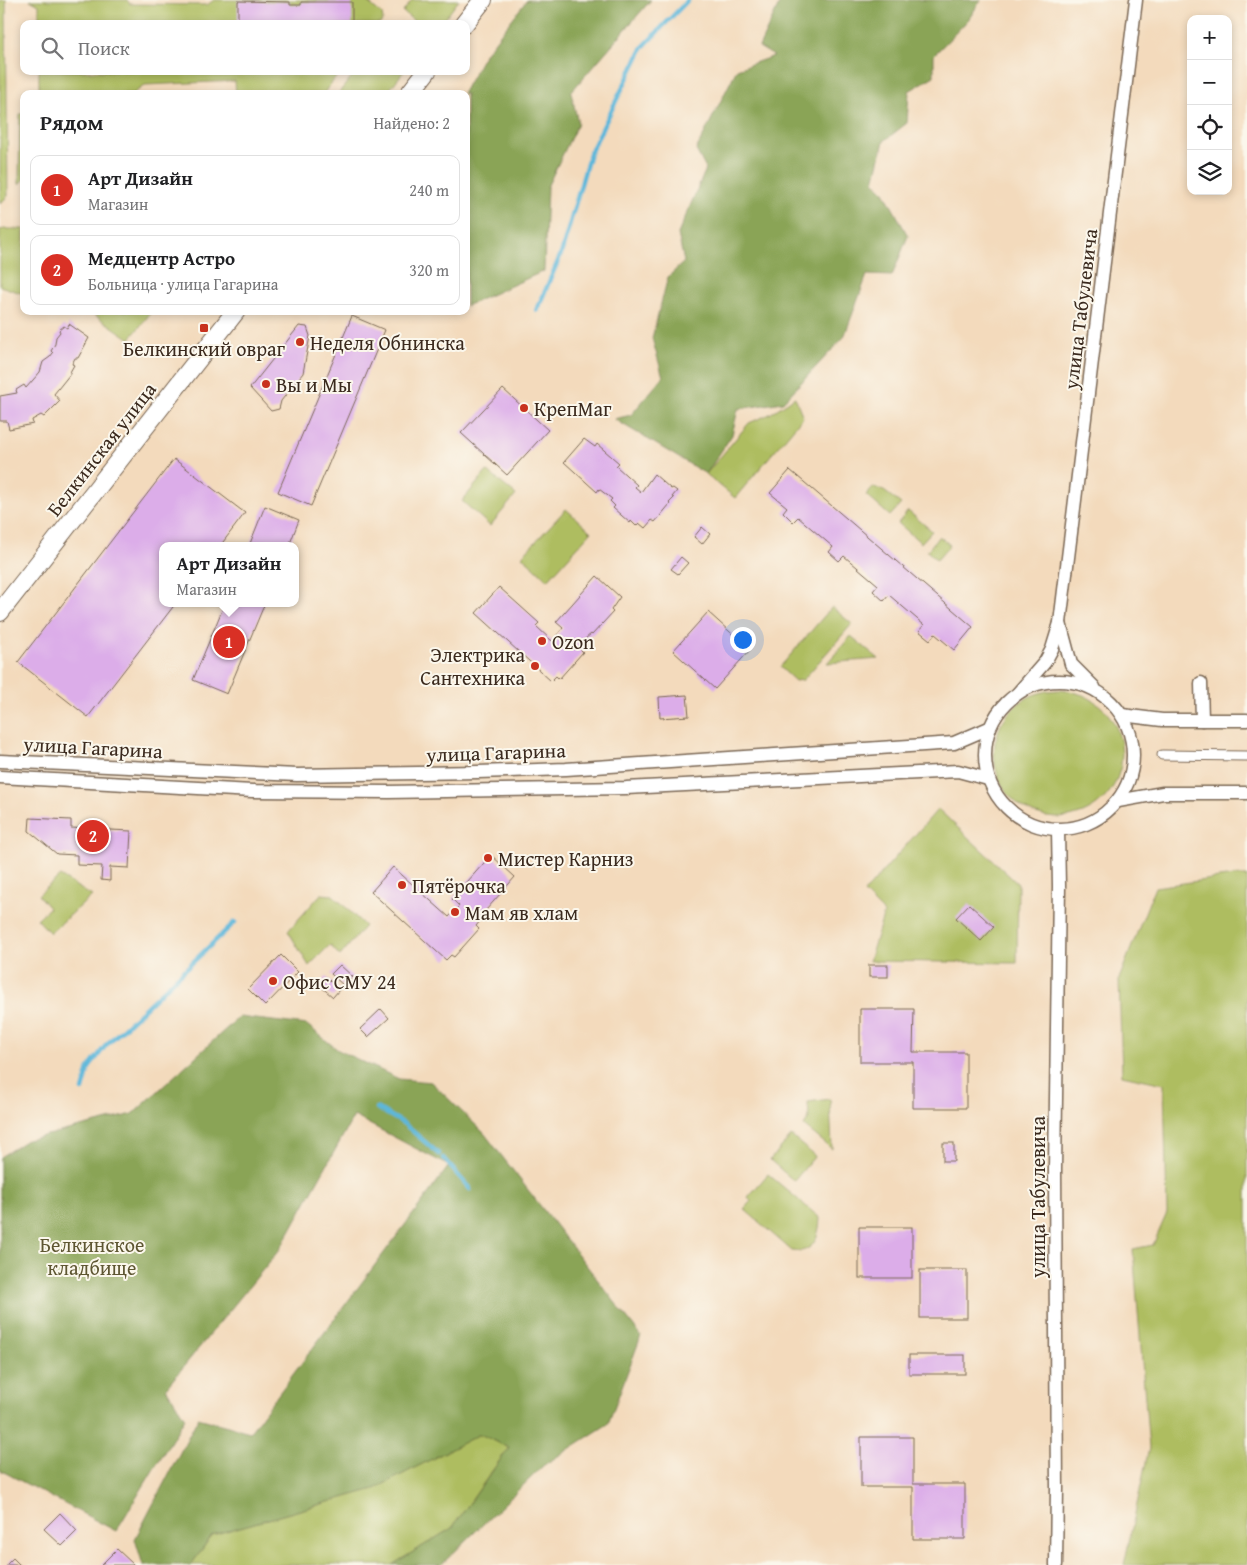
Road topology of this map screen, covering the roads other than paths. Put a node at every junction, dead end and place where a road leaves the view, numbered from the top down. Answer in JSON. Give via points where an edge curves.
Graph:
{"nodes":[{"id":1,"x":482,"y":0,"type":"edge"},
{"id":2,"x":1136,"y":0,"type":"edge"},
{"id":3,"x":467,"y":20,"type":"edge"},
{"id":4,"x":424,"y":75,"type":"edge"},
{"id":5,"x":412,"y":90,"type":"edge"},
{"id":6,"x":233,"y":315,"type":"edge"},
{"id":7,"x":0,"y":612,"type":"edge"},
{"id":8,"x":1060,"y":623,"type":"junction"},
{"id":9,"x":1201,"y":683,"type":"dead end"},
{"id":10,"x":1098,"y":691,"type":"junction"},
{"id":11,"x":1018,"y":693,"type":"junction"},
{"id":12,"x":1122,"y":715,"type":"junction"},
{"id":13,"x":1202,"y":720,"type":"junction"},
{"id":14,"x":1247,"y":720,"type":"edge"},
{"id":15,"x":989,"y":728,"type":"junction"},
{"id":16,"x":1162,"y":755,"type":"dead end"},
{"id":17,"x":1247,"y":756,"type":"edge"},
{"id":18,"x":0,"y":762,"type":"edge"},
{"id":19,"x":0,"y":777,"type":"edge"},
{"id":20,"x":988,"y":779,"type":"junction"},
{"id":21,"x":1247,"y":793,"type":"edge"},
{"id":22,"x":1118,"y":801,"type":"junction"},
{"id":23,"x":1058,"y":830,"type":"junction"},
{"id":24,"x":1056,"y":1565,"type":"edge"}],
"edges":[{"from":1,"to":3,"type":"main road"},
{"from":2,"to":8,"type":"street","name":"улица Табулевича"},
{"from":4,"to":5,"type":"main road"},
{"from":6,"to":7,"type":"main road","name":"Белкинская улица"},
{"from":8,"to":10,"type":"street","name":"улица Табулевича","via":[[1071,664]]},
{"from":8,"to":11,"type":"street","name":"улица Табулевича","via":[[1045,662]]},
{"from":9,"to":13,"type":"street"},
{"from":10,"to":11,"type":"street","via":[[1082,684],[1058,681],[1033,685]]},
{"from":10,"to":12,"type":"street"},
{"from":11,"to":15,"type":"street","via":[[1001,708]]},
{"from":12,"to":13,"type":"street"},
{"from":12,"to":22,"type":"street","via":[[1131,736],[1134,759],[1129,781]]},
{"from":13,"to":14,"type":"street"},
{"from":15,"to":18,"type":"street","name":"улица Гагарина","via":[[954,743],[566,770],[297,775]]},
{"from":15,"to":20,"type":"street","via":[[984,754]]},
{"from":16,"to":17,"type":"street"},
{"from":19,"to":20,"type":"street","name":"улица Гагарина","via":[[252,792],[626,788],[958,771]]},
{"from":20,"to":23,"type":"street","via":[[996,796],[1023,821],[1040,828]]},
{"from":21,"to":22,"type":"street","via":[[1163,794]]},
{"from":22,"to":23,"type":"street","via":[[1102,816],[1081,827]]},
{"from":23,"to":24,"type":"street","name":"улица Табулевича"}]}
